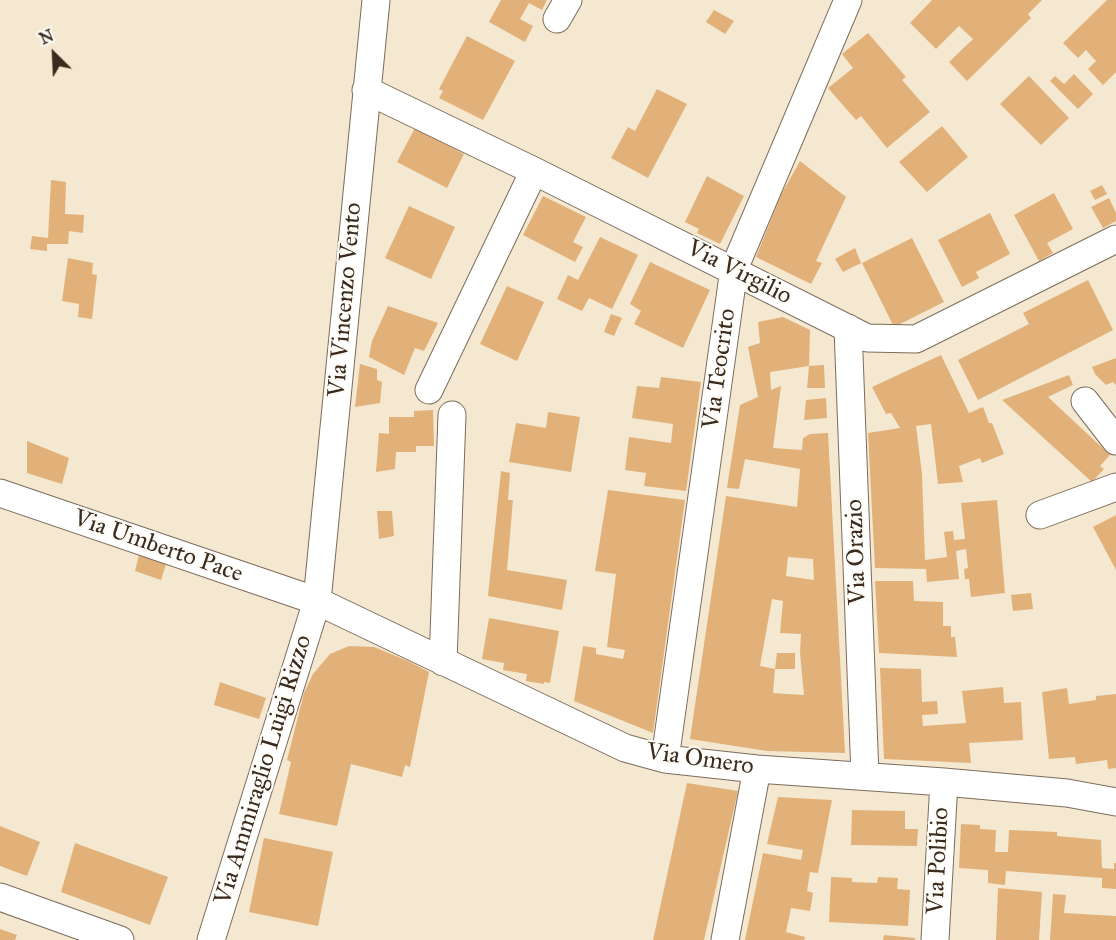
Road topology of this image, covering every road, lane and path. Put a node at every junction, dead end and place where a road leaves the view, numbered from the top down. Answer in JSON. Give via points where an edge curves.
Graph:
{"nodes":[{"id":1,"x":375,"y":0,"type":"edge"},
{"id":2,"x":848,"y":0,"type":"edge"},
{"id":3,"x":366,"y":90,"type":"junction"},
{"id":4,"x":534,"y":171,"type":"junction"},
{"id":5,"x":1116,"y":239,"type":"edge"},
{"id":6,"x":734,"y":269,"type":"junction"},
{"id":7,"x":848,"y":328,"type":"junction"},
{"id":8,"x":429,"y":390,"type":"dead end"},
{"id":9,"x":1084,"y":402,"type":"dead end"},
{"id":10,"x":452,"y":415,"type":"dead end"},
{"id":11,"x":1116,"y":441,"type":"edge"},
{"id":12,"x":1116,"y":487,"type":"edge"},
{"id":13,"x":0,"y":493,"type":"edge"},
{"id":14,"x":1040,"y":515,"type":"dead end"},
{"id":15,"x":317,"y":601,"type":"junction"},
{"id":16,"x":443,"y":662,"type":"junction"},
{"id":17,"x":665,"y":759,"type":"junction"},
{"id":18,"x":757,"y":769,"type":"junction"},
{"id":19,"x":865,"y":776,"type":"junction"},
{"id":20,"x":944,"y":782,"type":"junction"},
{"id":21,"x":1116,"y":802,"type":"edge"},
{"id":22,"x":0,"y":897,"type":"edge"},
{"id":23,"x":120,"y":940,"type":"edge"},
{"id":24,"x":211,"y":940,"type":"edge"},
{"id":25,"x":725,"y":940,"type":"edge"},
{"id":26,"x":935,"y":940,"type":"edge"}],
"edges":[{"from":1,"to":3,"type":"street","name":"Via Vincenzo Vento"},
{"from":2,"to":6,"type":"street","name":"Via Teocrito"},
{"from":3,"to":4,"type":"street","name":"Via Virgilio"},
{"from":3,"to":15,"type":"street","name":"Via Vincenzo Vento"},
{"from":4,"to":6,"type":"street","name":"Via Virgilio"},
{"from":4,"to":8,"type":"street"},
{"from":5,"to":7,"type":"street","name":"Via Virgilio","via":[[916,339],[867,338]]},
{"from":6,"to":7,"type":"street","name":"Via Virgilio"},
{"from":6,"to":17,"type":"street","name":"Via Teocrito"},
{"from":7,"to":19,"type":"street","name":"Via Orazio"},
{"from":9,"to":11,"type":"street"},
{"from":10,"to":16,"type":"street"},
{"from":12,"to":14,"type":"street"},
{"from":13,"to":15,"type":"street","name":"Via Umberto Pace"},
{"from":15,"to":16,"type":"street","name":"Via Omero"},
{"from":15,"to":24,"type":"street","name":"Via Ammiraglio Luigi Rizzo"},
{"from":16,"to":17,"type":"street","name":"Via Omero","via":[[625,748]]},
{"from":17,"to":18,"type":"street","name":"Via Omero"},
{"from":18,"to":19,"type":"street","name":"Via Omero"},
{"from":18,"to":25,"type":"street"},
{"from":19,"to":20,"type":"street","name":"Via Omero"},
{"from":20,"to":21,"type":"street","name":"Via Omero","via":[[1067,793]]},
{"from":20,"to":26,"type":"street","name":"Via Polibio"},
{"from":22,"to":23,"type":"street"}]}
